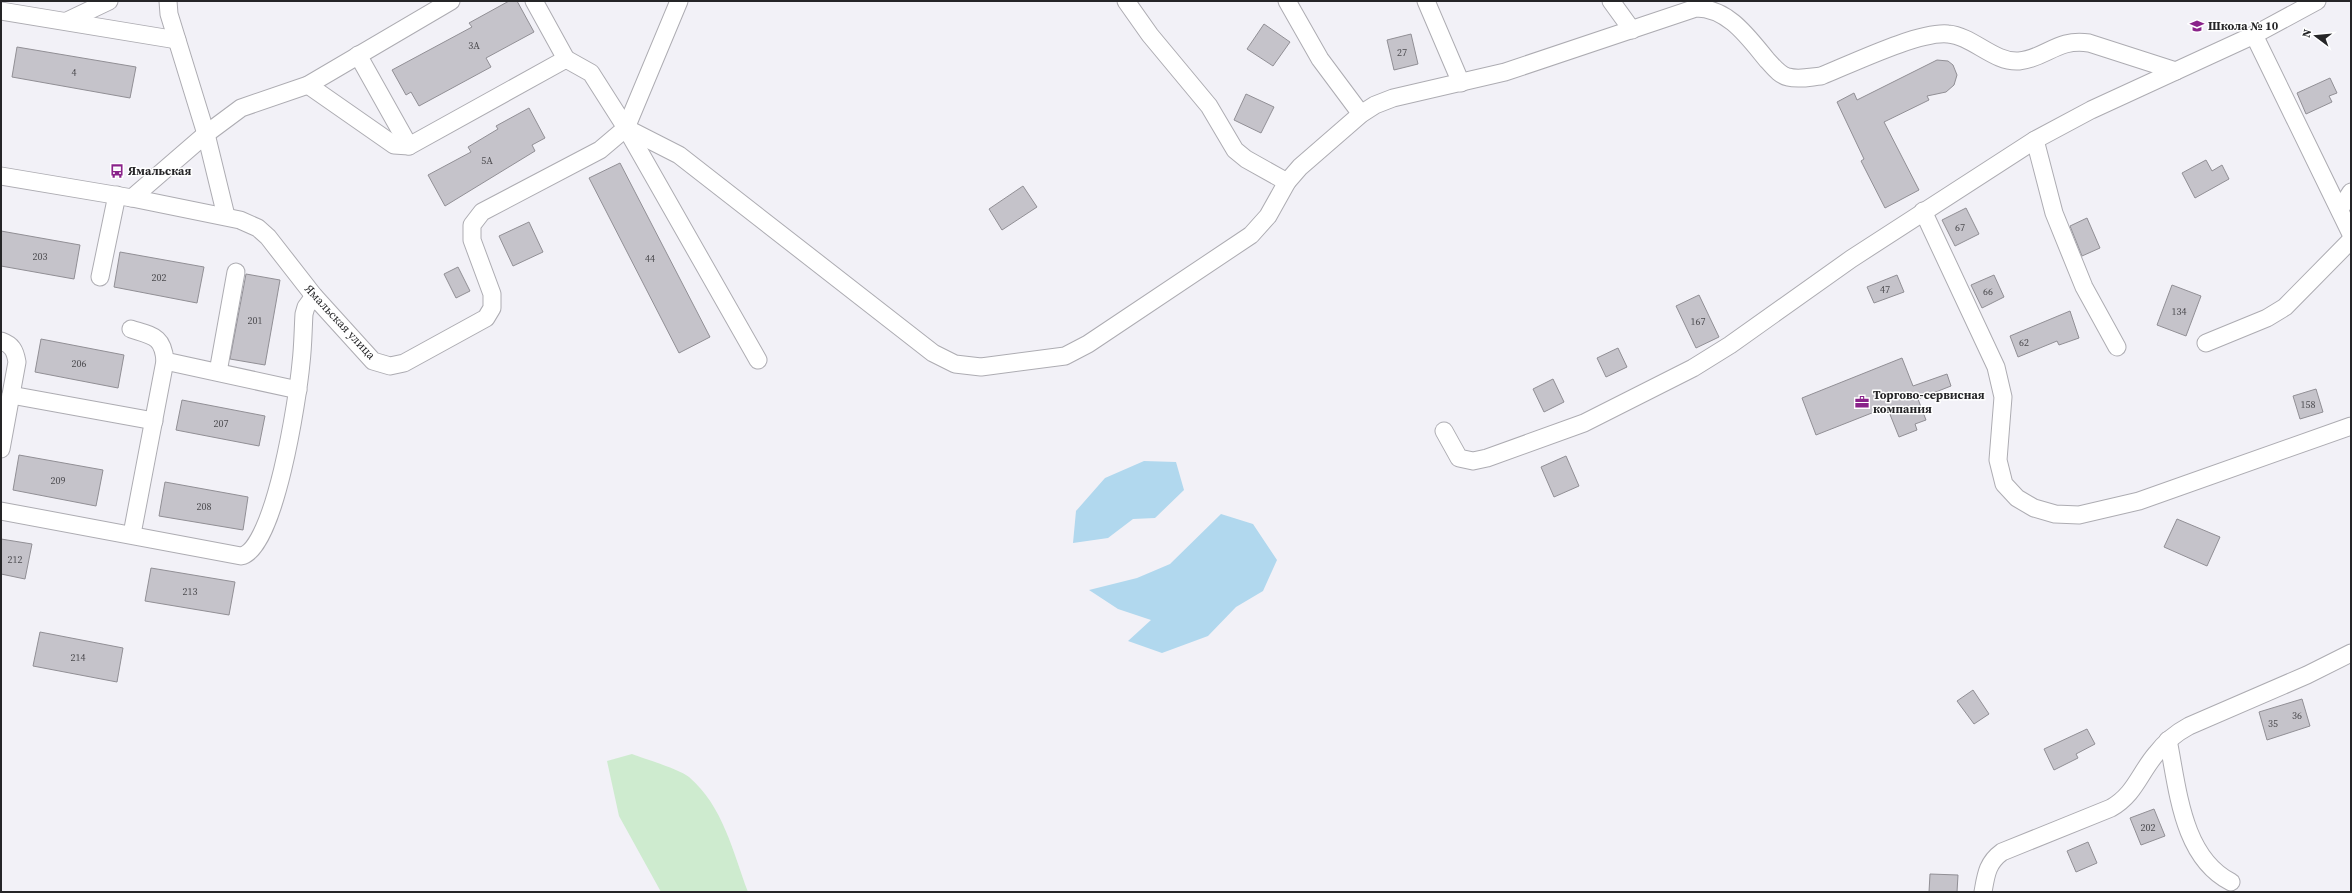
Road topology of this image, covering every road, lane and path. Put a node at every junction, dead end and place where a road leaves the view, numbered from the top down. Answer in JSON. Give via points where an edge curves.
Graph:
{"nodes":[{"id":1,"x":109,"y":1,"type":"edge"},
{"id":2,"x":168,"y":1,"type":"edge"},
{"id":3,"x":451,"y":1,"type":"edge"},
{"id":4,"x":534,"y":1,"type":"edge"},
{"id":5,"x":679,"y":1,"type":"edge"},
{"id":6,"x":1126,"y":1,"type":"edge"},
{"id":7,"x":1287,"y":1,"type":"edge"},
{"id":8,"x":1426,"y":1,"type":"edge"},
{"id":9,"x":1611,"y":1,"type":"edge"},
{"id":10,"x":2317,"y":1,"type":"edge"},
{"id":11,"x":1,"y":11,"type":"edge"},
{"id":12,"x":67,"y":21,"type":"junction"},
{"id":13,"x":1632,"y":30,"type":"junction"},
{"id":14,"x":2254,"y":35,"type":"junction"},
{"id":15,"x":177,"y":40,"type":"junction"},
{"id":16,"x":358,"y":55,"type":"junction"},
{"id":17,"x":566,"y":59,"type":"junction"},
{"id":18,"x":2176,"y":71,"type":"junction"},
{"id":19,"x":1461,"y":83,"type":"junction"},
{"id":20,"x":308,"y":84,"type":"junction"},
{"id":21,"x":1361,"y":114,"type":"junction"},
{"id":22,"x":626,"y":128,"type":"junction"},
{"id":23,"x":206,"y":134,"type":"junction"},
{"id":24,"x":2035,"y":140,"type":"junction"},
{"id":25,"x":409,"y":146,"type":"junction"},
{"id":26,"x":1,"y":176,"type":"edge"},
{"id":27,"x":1287,"y":182,"type":"junction"},
{"id":28,"x":2351,"y":192,"type":"edge"},
{"id":29,"x":124,"y":197,"type":"junction"},
{"id":30,"x":2340,"y":210,"type":"junction"},
{"id":31,"x":1923,"y":211,"type":"junction"},
{"id":32,"x":226,"y":216,"type":"junction"},
{"id":33,"x":2351,"y":234,"type":"edge"},
{"id":34,"x":2351,"y":240,"type":"edge"},
{"id":35,"x":236,"y":272,"type":"dead end"},
{"id":36,"x":100,"y":277,"type":"dead end"},
{"id":37,"x":314,"y":296,"type":"junction"},
{"id":38,"x":131,"y":329,"type":"dead end"},
{"id":39,"x":1,"y":341,"type":"edge"},
{"id":40,"x":2206,"y":343,"type":"dead end"},
{"id":41,"x":2117,"y":347,"type":"dead end"},
{"id":42,"x":758,"y":360,"type":"dead end"},
{"id":43,"x":165,"y":361,"type":"junction"},
{"id":44,"x":218,"y":372,"type":"junction"},
{"id":45,"x":298,"y":390,"type":"junction"},
{"id":46,"x":11,"y":395,"type":"junction"},
{"id":47,"x":154,"y":421,"type":"junction"},
{"id":48,"x":2351,"y":426,"type":"edge"},
{"id":49,"x":1444,"y":431,"type":"dead end"},
{"id":50,"x":1,"y":449,"type":"edge"},
{"id":51,"x":1,"y":511,"type":"edge"},
{"id":52,"x":132,"y":534,"type":"junction"},
{"id":53,"x":2351,"y":653,"type":"edge"},
{"id":54,"x":2168,"y":740,"type":"junction"},
{"id":55,"x":2231,"y":882,"type":"dead end"},
{"id":56,"x":1983,"y":892,"type":"edge"}],
"edges":[{"from":1,"to":12,"type":"street"},
{"from":2,"to":15,"type":"street"},
{"from":3,"to":16,"type":"street"},
{"from":4,"to":17,"type":"street"},
{"from":5,"to":22,"type":"street"},
{"from":6,"to":27,"type":"street","via":[[1150,35],[1209,106],[1235,150]]},
{"from":7,"to":21,"type":"street","via":[[1320,59]]},
{"from":8,"to":19,"type":"street"},
{"from":9,"to":13,"type":"street"},
{"from":10,"to":14,"type":"street"},
{"from":11,"to":12,"type":"street"},
{"from":12,"to":15,"type":"street"},
{"from":13,"to":18,"type":"street","via":[[1696,8],[1707,8],[1732,22],[1747,35],[1776,70],[1787,77],[1821,76],[1926,35],[1949,34],[2002,58],[2017,61],[2030,59],[2063,43],[2077,41]]},
{"from":13,"to":19,"type":"street","via":[[1505,72]]},
{"from":14,"to":18,"type":"street"},
{"from":14,"to":30,"type":"street"},
{"from":15,"to":23,"type":"street"},
{"from":16,"to":20,"type":"street"},
{"from":16,"to":25,"type":"street"},
{"from":17,"to":22,"type":"street","via":[[591,74]]},
{"from":17,"to":25,"type":"street"},
{"from":18,"to":24,"type":"street","via":[[2091,110]]},
{"from":19,"to":21,"type":"street","via":[[1393,98]]},
{"from":20,"to":23,"type":"street","via":[[241,108]]},
{"from":20,"to":25,"type":"street","via":[[394,145]]},
{"from":21,"to":27,"type":"street","via":[[1300,167]]},
{"from":22,"to":27,"type":"street","via":[[678,155],[933,353],[956,364],[981,367],[1065,356],[1088,344],[1250,235],[1268,216]]},
{"from":22,"to":37,"type":"street","name":"Ямальская улица","via":[[600,150],[482,212],[472,225],[472,240],[492,294],[492,308],[486,318],[476,325],[404,363],[390,366],[373,361]]},
{"from":22,"to":42,"type":"street"},
{"from":23,"to":29,"type":"street"},
{"from":23,"to":32,"type":"street"},
{"from":24,"to":31,"type":"street"},
{"from":24,"to":41,"type":"street","via":[[2054,213],[2099,318]]},
{"from":26,"to":29,"type":"street","name":"Ямальская улица"},
{"from":28,"to":30,"type":"street"},
{"from":29,"to":32,"type":"street","name":"Ямальская улица"},
{"from":29,"to":36,"type":"street"},
{"from":30,"to":33,"type":"street"},
{"from":31,"to":48,"type":"street","via":[[1996,367],[2003,397],[1998,460],[2004,484],[2017,498],[2034,508],[2055,514],[2079,515],[2139,501]]},
{"from":31,"to":49,"type":"street","via":[[1730,345],[1693,368],[1584,423],[1473,461],[1459,458]]},
{"from":32,"to":37,"type":"street","name":"Ямальская улица","via":[[258,228],[268,237]]},
{"from":34,"to":40,"type":"street","via":[[2285,306],[2267,318]]},
{"from":35,"to":44,"type":"street"},
{"from":37,"to":45,"type":"street","via":[[306,306],[304,314]]},
{"from":38,"to":43,"type":"street","via":[[160,341],[164,348]]},
{"from":39,"to":46,"type":"street","via":[[10,345],[17,362]]},
{"from":43,"to":44,"type":"street"},
{"from":43,"to":47,"type":"street"},
{"from":44,"to":45,"type":"street"},
{"from":45,"to":52,"type":"street","via":[[275,502],[255,548],[248,555],[241,556]]},
{"from":46,"to":47,"type":"street"},
{"from":46,"to":50,"type":"street"},
{"from":47,"to":52,"type":"street"},
{"from":51,"to":52,"type":"street"},
{"from":53,"to":54,"type":"street","via":[[2189,726]]},
{"from":54,"to":55,"type":"street","via":[[2183,812],[2196,846],[2207,866]]},
{"from":54,"to":56,"type":"street","via":[[2122,801],[2111,808],[2002,852],[1992,859],[1987,869]]}]}
